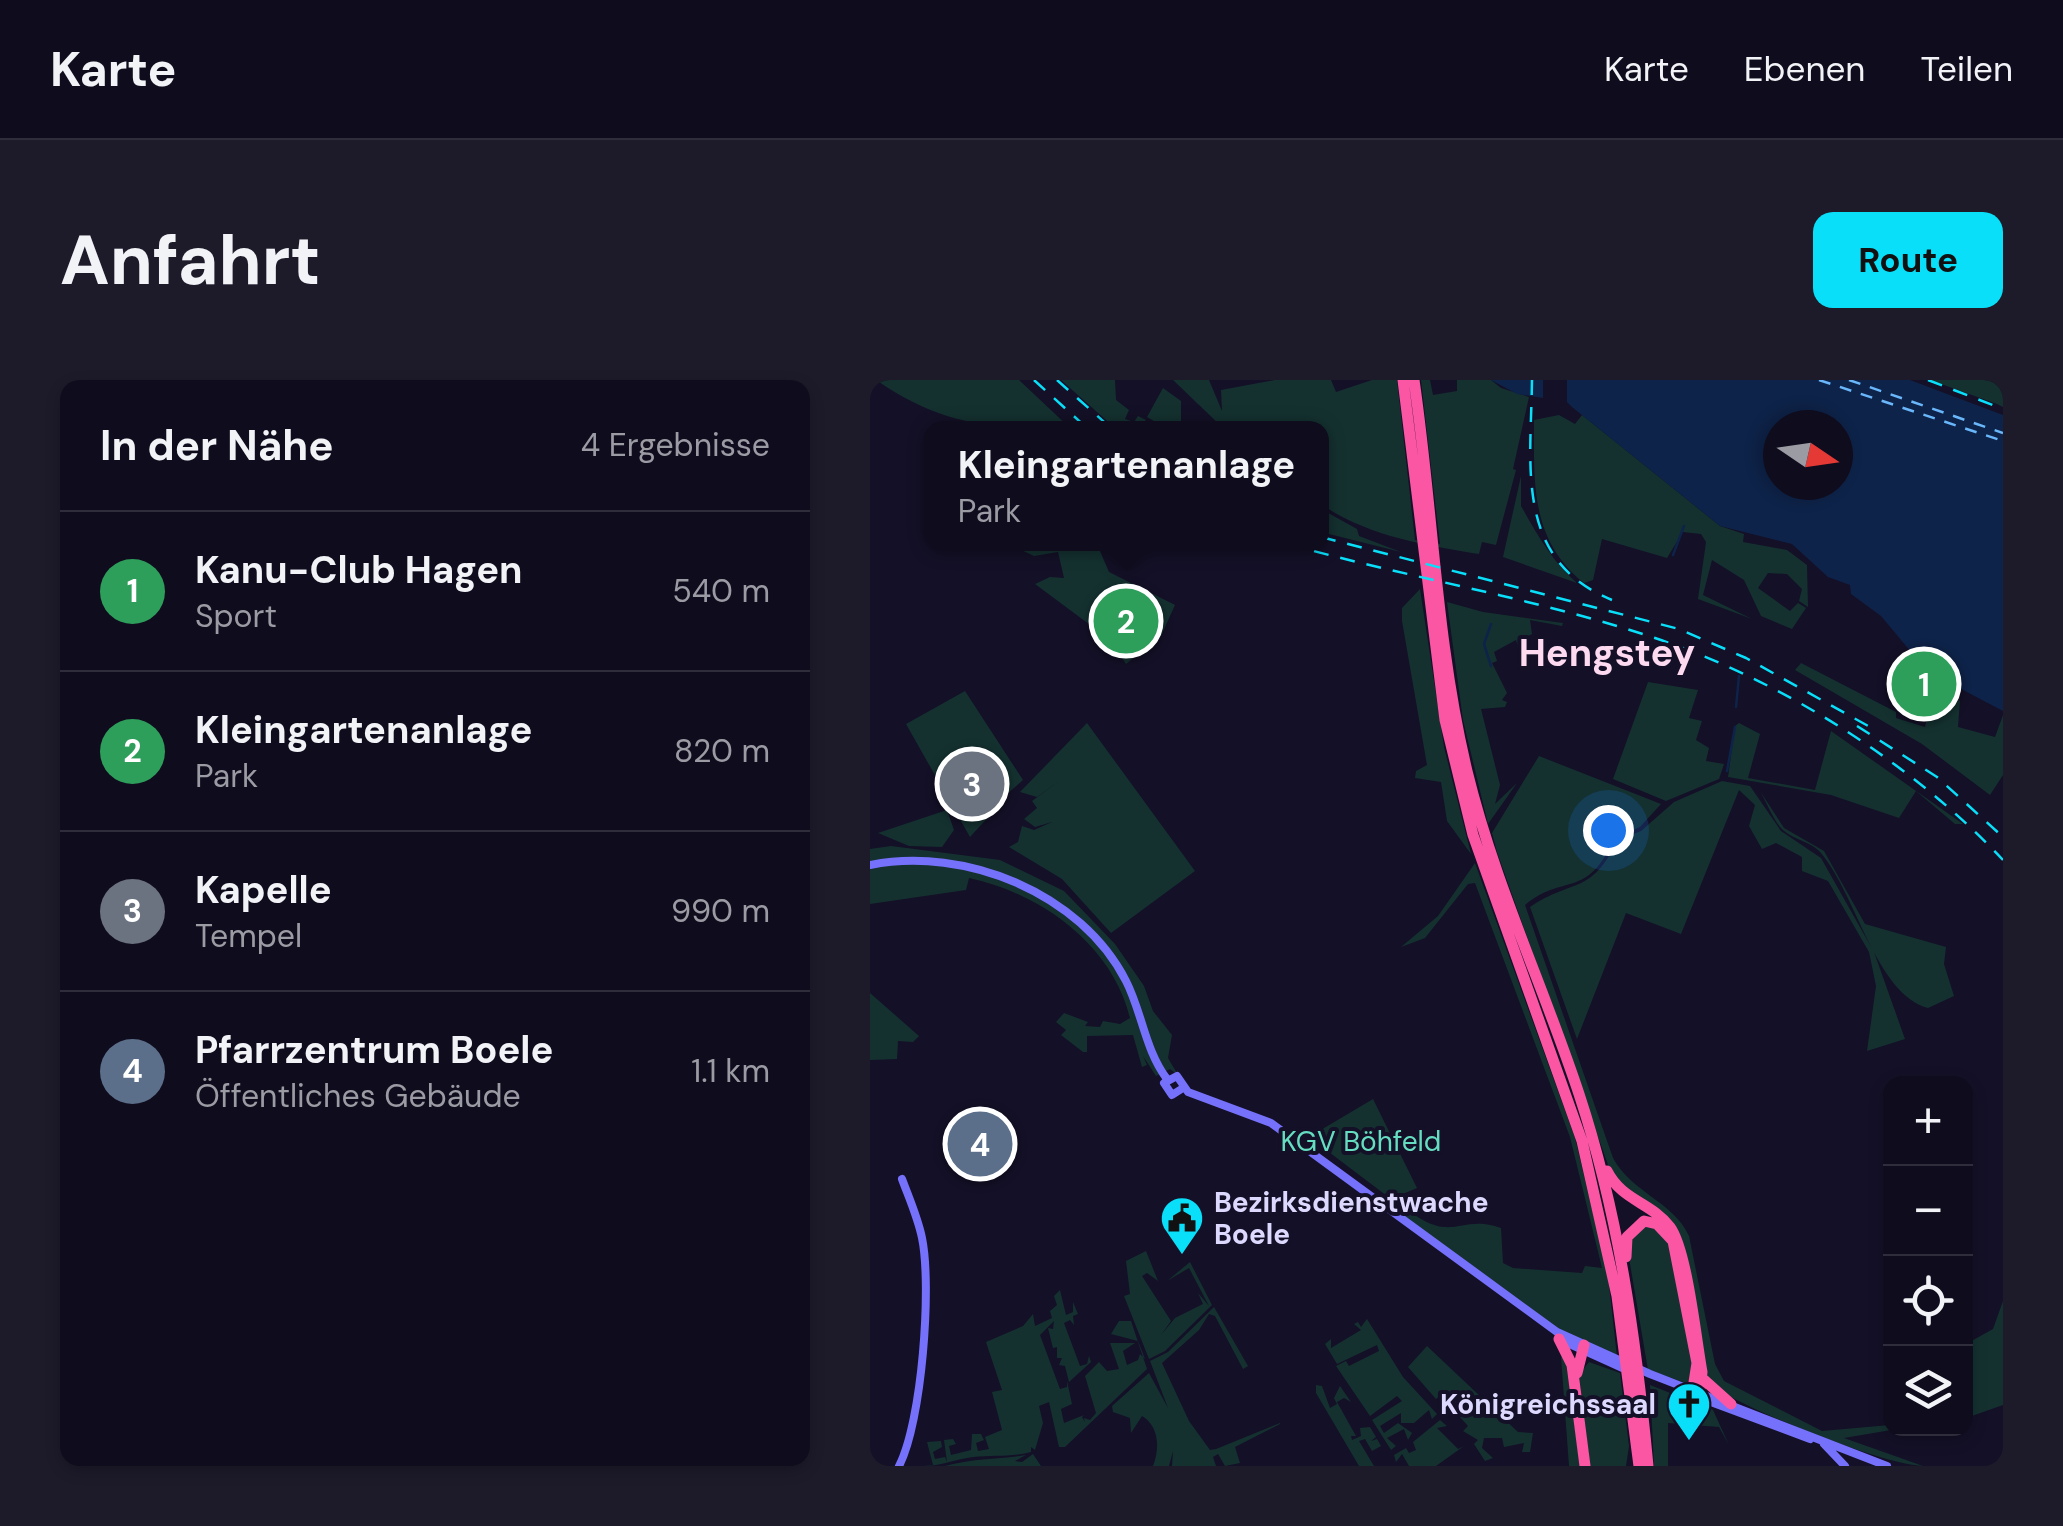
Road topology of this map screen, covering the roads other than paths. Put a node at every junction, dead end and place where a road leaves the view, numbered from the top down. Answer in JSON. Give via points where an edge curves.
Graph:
{"nodes":[{"id":1,"x":1403,"y":380,"type":"edge"},
{"id":2,"x":1414,"y":380,"type":"edge"},
{"id":3,"x":1426,"y":534,"type":"junction"},
{"id":4,"x":1435,"y":607,"type":"junction"},
{"id":5,"x":870,"y":866,"type":"edge"},
{"id":6,"x":1169,"y":1078,"type":"junction"},
{"id":7,"x":1181,"y":1090,"type":"junction"},
{"id":8,"x":1591,"y":1133,"type":"junction"},
{"id":9,"x":902,"y":1179,"type":"dead end"},
{"id":10,"x":1626,"y":1281,"type":"junction"},
{"id":11,"x":1520,"y":1308,"type":"junction"},
{"id":12,"x":1559,"y":1339,"type":"junction"},
{"id":13,"x":1582,"y":1349,"type":"junction"},
{"id":14,"x":1632,"y":1356,"type":"junction"},
{"id":15,"x":1572,"y":1365,"type":"junction"},
{"id":16,"x":1702,"y":1378,"type":"junction"},
{"id":17,"x":1635,"y":1386,"type":"junction"},
{"id":18,"x":1694,"y":1392,"type":"junction"},
{"id":19,"x":1732,"y":1404,"type":"junction"},
{"id":20,"x":1634,"y":1429,"type":"junction"},
{"id":21,"x":1824,"y":1444,"type":"junction"},
{"id":22,"x":1862,"y":1456,"type":"junction"},
{"id":23,"x":899,"y":1466,"type":"edge"},
{"id":24,"x":1587,"y":1466,"type":"edge"},
{"id":25,"x":1630,"y":1466,"type":"edge"},
{"id":26,"x":1639,"y":1466,"type":"edge"},
{"id":27,"x":1648,"y":1466,"type":"edge"},
{"id":28,"x":1845,"y":1466,"type":"edge"},
{"id":29,"x":1858,"y":1466,"type":"edge"},
{"id":30,"x":1887,"y":1466,"type":"edge"}],
"edges":[{"from":1,"to":3,"type":"highway"},
{"from":2,"to":3,"type":"highway"},
{"from":3,"to":4,"type":"highway"},
{"from":4,"to":8,"type":"highway","via":[[1480,818]]},
{"from":4,"to":14,"type":"highway","via":[[1445,720],[1473,834],[1582,1140]]},
{"from":5,"to":6,"type":"main road","via":[[972,868],[1046,898],[1085,927],[1118,967]]},
{"from":6,"to":7,"type":"main road","via":[[1180,1078]]},
{"from":6,"to":7,"type":"main road","via":[[1166,1090]]},
{"from":7,"to":11,"type":"main road","via":[[1271,1123]]},
{"from":8,"to":10,"type":"highway"},
{"from":8,"to":16,"type":"highway","via":[[1620,1192],[1671,1229]]},
{"from":9,"to":23,"type":"main road","via":[[922,1237],[923,1344],[916,1412]]},
{"from":10,"to":14,"type":"highway"},
{"from":10,"to":18,"type":"highway","via":[[1626,1237],[1644,1222],[1657,1224],[1673,1241],[1678,1260],[1697,1363]]},
{"from":11,"to":12,"type":"main road"},
{"from":11,"to":13,"type":"main road"},
{"from":12,"to":13,"type":"main road"},
{"from":12,"to":15,"type":"highway"},
{"from":13,"to":15,"type":"highway"},
{"from":13,"to":18,"type":"main road"},
{"from":13,"to":24,"type":"highway","via":[[1577,1377]]},
{"from":14,"to":17,"type":"highway"},
{"from":15,"to":24,"type":"highway"},
{"from":16,"to":18,"type":"highway"},
{"from":16,"to":19,"type":"highway"},
{"from":17,"to":20,"type":"highway"},
{"from":17,"to":27,"type":"highway"},
{"from":18,"to":19,"type":"main road"},
{"from":18,"to":21,"type":"main road"},
{"from":19,"to":22,"type":"main road"},
{"from":20,"to":25,"type":"highway"},
{"from":20,"to":26,"type":"highway"},
{"from":21,"to":22,"type":"main road"},
{"from":21,"to":28,"type":"main road"},
{"from":22,"to":29,"type":"main road"},
{"from":22,"to":30,"type":"main road"}]}
